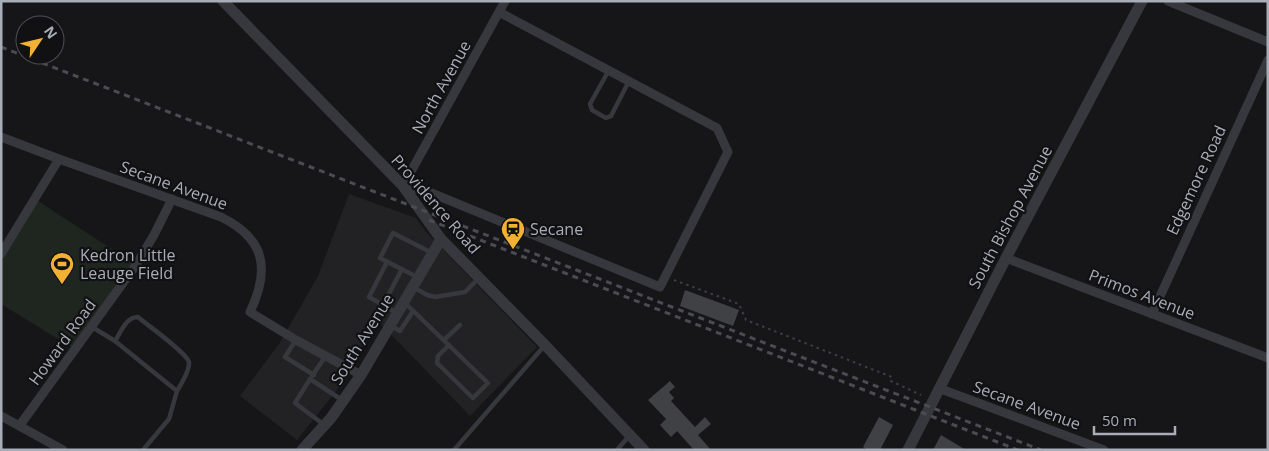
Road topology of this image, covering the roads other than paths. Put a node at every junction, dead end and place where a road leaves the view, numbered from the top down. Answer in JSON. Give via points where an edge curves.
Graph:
{"nodes":[{"id":1,"x":223,"y":1,"type":"edge"},
{"id":2,"x":505,"y":1,"type":"edge"},
{"id":3,"x":1142,"y":1,"type":"edge"},
{"id":4,"x":1168,"y":1,"type":"edge"},
{"id":5,"x":499,"y":12,"type":"junction"},
{"id":6,"x":1268,"y":42,"type":"edge"},
{"id":7,"x":1268,"y":60,"type":"edge"},
{"id":8,"x":609,"y":70,"type":"junction"},
{"id":9,"x":629,"y":81,"type":"junction"},
{"id":10,"x":1,"y":137,"type":"edge"},
{"id":11,"x":59,"y":159,"type":"junction"},
{"id":12,"x":403,"y":186,"type":"junction"},
{"id":13,"x":172,"y":198,"type":"junction"},
{"id":14,"x":441,"y":239,"type":"junction"},
{"id":15,"x":1,"y":254,"type":"edge"},
{"id":16,"x":433,"y":254,"type":"junction"},
{"id":17,"x":1006,"y":258,"type":"junction"},
{"id":18,"x":387,"y":262,"type":"junction"},
{"id":19,"x":402,"y":269,"type":"junction"},
{"id":20,"x":480,"y":277,"type":"junction"},
{"id":21,"x":416,"y":282,"type":"junction"},
{"id":22,"x":404,"y":302,"type":"junction"},
{"id":23,"x":383,"y":305,"type":"junction"},
{"id":24,"x":413,"y":311,"type":"junction"},
{"id":25,"x":398,"y":314,"type":"junction"},
{"id":26,"x":1152,"y":314,"type":"junction"},
{"id":27,"x":460,"y":325,"type":"dead end"},
{"id":28,"x":391,"y":326,"type":"junction"},
{"id":29,"x":92,"y":327,"type":"junction"},
{"id":30,"x":296,"y":340,"type":"junction"},
{"id":31,"x":444,"y":340,"type":"junction"},
{"id":32,"x":115,"y":341,"type":"junction"},
{"id":33,"x":448,"y":344,"type":"junction"},
{"id":34,"x":546,"y":345,"type":"junction"},
{"id":35,"x":326,"y":357,"type":"junction"},
{"id":36,"x":1268,"y":358,"type":"edge"},
{"id":37,"x":361,"y":375,"type":"junction"},
{"id":38,"x":312,"y":377,"type":"junction"},
{"id":39,"x":940,"y":389,"type":"junction"},
{"id":40,"x":178,"y":391,"type":"junction"},
{"id":41,"x":343,"y":401,"type":"junction"},
{"id":42,"x":1,"y":416,"type":"edge"},
{"id":43,"x":20,"y":425,"type":"junction"},
{"id":44,"x":324,"y":425,"type":"junction"},
{"id":45,"x":630,"y":434,"type":"junction"},
{"id":46,"x":63,"y":450,"type":"edge"},
{"id":47,"x":143,"y":450,"type":"edge"},
{"id":48,"x":302,"y":450,"type":"edge"},
{"id":49,"x":454,"y":450,"type":"edge"},
{"id":50,"x":617,"y":450,"type":"edge"},
{"id":51,"x":644,"y":450,"type":"edge"},
{"id":52,"x":908,"y":450,"type":"edge"},
{"id":53,"x":1104,"y":450,"type":"edge"}],
"edges":[{"from":1,"to":12,"type":"street","name":"Providence Road"},
{"from":2,"to":5,"type":"street","name":"North Avenue"},
{"from":3,"to":17,"type":"street","name":"South Bishop Avenue"},
{"from":4,"to":6,"type":"street"},
{"from":5,"to":8,"type":"street"},
{"from":5,"to":12,"type":"street","name":"North Avenue"},
{"from":7,"to":26,"type":"street","name":"Edgemore Road"},
{"from":8,"to":9,"type":"street"},
{"from":8,"to":9,"type":"lane","via":[[590,104],[592,110],[606,118]]},
{"from":9,"to":12,"type":"street","via":[[717,128],[728,152],[660,287],[429,192]]},
{"from":10,"to":11,"type":"street","name":"Secane Avenue"},
{"from":11,"to":13,"type":"street","name":"Secane Avenue"},
{"from":11,"to":15,"type":"street"},
{"from":12,"to":14,"type":"street","name":"Providence Road"},
{"from":13,"to":29,"type":"street","name":"Howard Road","via":[[136,265]]},
{"from":13,"to":30,"type":"street","name":"Secane Avenue","via":[[221,217],[244,230],[261,260],[262,272],[259,292],[250,312]]},
{"from":14,"to":16,"type":"street","name":"South Avenue"},
{"from":14,"to":20,"type":"street","name":"Providence Road"},
{"from":16,"to":18,"type":"lane","via":[[393,233],[380,258]]},
{"from":16,"to":21,"type":"street","name":"South Avenue"},
{"from":17,"to":26,"type":"street","name":"Primos Avenue"},
{"from":17,"to":39,"type":"street","name":"South Bishop Avenue"},
{"from":18,"to":19,"type":"lane"},
{"from":18,"to":23,"type":"lane","via":[[370,297]]},
{"from":19,"to":21,"type":"lane"},
{"from":19,"to":23,"type":"lane"},
{"from":20,"to":21,"type":"lane","via":[[465,292],[444,296],[431,297]]},
{"from":20,"to":34,"type":"street","name":"Providence Road"},
{"from":21,"to":22,"type":"street","name":"South Avenue"},
{"from":22,"to":24,"type":"lane"},
{"from":22,"to":25,"type":"street","name":"South Avenue"},
{"from":23,"to":25,"type":"lane"},
{"from":24,"to":28,"type":"lane","via":[[400,332]]},
{"from":24,"to":31,"type":"lane"},
{"from":25,"to":28,"type":"street","name":"South Avenue"},
{"from":26,"to":36,"type":"street","name":"Primos Avenue"},
{"from":27,"to":31,"type":"lane"},
{"from":28,"to":37,"type":"street","name":"South Avenue"},
{"from":29,"to":32,"type":"lane"},
{"from":29,"to":43,"type":"street","name":"Howard Road"},
{"from":30,"to":35,"type":"street","name":"Secane Avenue"},
{"from":30,"to":38,"type":"lane","via":[[285,357]]},
{"from":31,"to":33,"type":"lane"},
{"from":32,"to":40,"type":"lane"},
{"from":32,"to":40,"type":"lane","via":[[129,319],[138,318],[183,353],[189,362]]},
{"from":33,"to":33,"type":"lane","via":[[488,382],[473,398],[437,363],[438,356]]},
{"from":34,"to":45,"type":"street","name":"Providence Road"},
{"from":34,"to":49,"type":"lane"},
{"from":35,"to":37,"type":"street","name":"Secane Avenue"},
{"from":35,"to":38,"type":"lane"},
{"from":37,"to":41,"type":"street","name":"South Avenue"},
{"from":38,"to":41,"type":"lane"},
{"from":38,"to":44,"type":"lane","via":[[295,403]]},
{"from":39,"to":52,"type":"street","name":"South Bishop Avenue"},
{"from":39,"to":53,"type":"street","name":"Secane Avenue"},
{"from":40,"to":47,"type":"lane","via":[[169,418]]},
{"from":41,"to":44,"type":"street","name":"South Avenue"},
{"from":42,"to":43,"type":"street"},
{"from":43,"to":46,"type":"street"},
{"from":44,"to":48,"type":"street","name":"South Avenue"},
{"from":45,"to":50,"type":"lane"},
{"from":45,"to":51,"type":"street","name":"Providence Road"}]}
